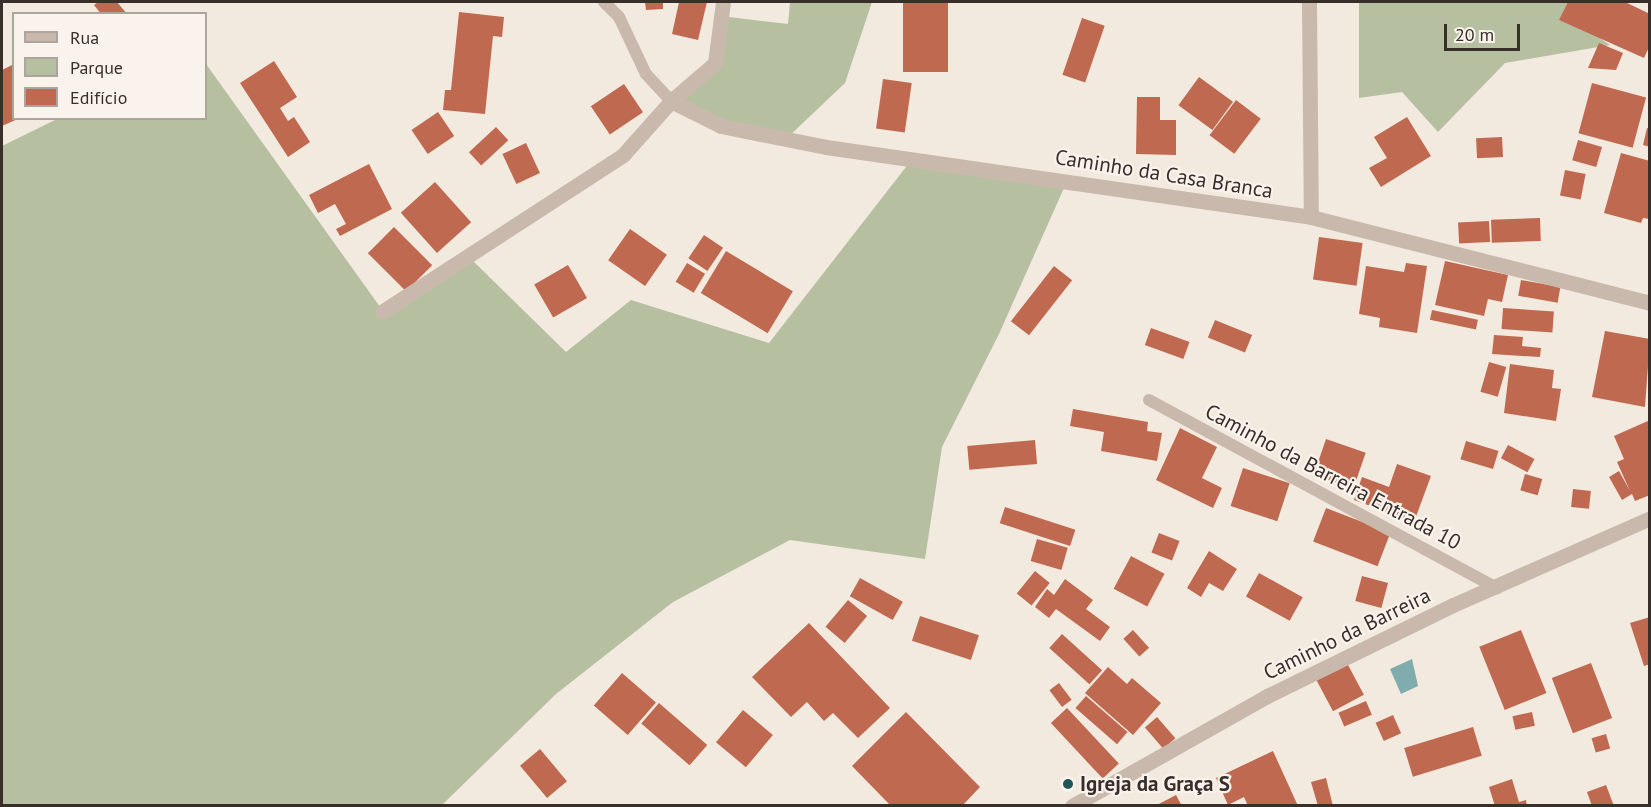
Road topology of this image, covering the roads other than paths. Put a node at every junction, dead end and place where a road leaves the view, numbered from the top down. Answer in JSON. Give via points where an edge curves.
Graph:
{"nodes":[{"id":1,"x":604,"y":2,"type":"edge"},
{"id":2,"x":723,"y":2,"type":"edge"},
{"id":3,"x":1309,"y":2,"type":"edge"},
{"id":4,"x":671,"y":100,"type":"junction"},
{"id":5,"x":1311,"y":217,"type":"junction"},
{"id":6,"x":1650,"y":303,"type":"edge"},
{"id":7,"x":383,"y":311,"type":"dead end"},
{"id":8,"x":1149,"y":400,"type":"dead end"},
{"id":9,"x":1650,"y":518,"type":"edge"},
{"id":10,"x":1497,"y":588,"type":"junction"},
{"id":11,"x":1072,"y":806,"type":"edge"}],
"edges":[{"from":1,"to":4,"type":"lane","via":[[619,17],[646,75]]},
{"from":2,"to":4,"type":"street","via":[[716,63]]},
{"from":3,"to":5,"type":"street"},
{"from":4,"to":5,"type":"street","name":"Caminho da Casa Branca","via":[[721,126],[826,147]]},
{"from":4,"to":7,"type":"street","via":[[623,155]]},
{"from":5,"to":6,"type":"street","name":"Caminho da Casa Branca"},
{"from":8,"to":10,"type":"lane","name":"Caminho da Barreira Entrada 10"},
{"from":9,"to":10,"type":"street","name":"Caminho da Barreira"},
{"from":10,"to":11,"type":"street","name":"Caminho da Barreira","via":[[1267,696]]}]}
